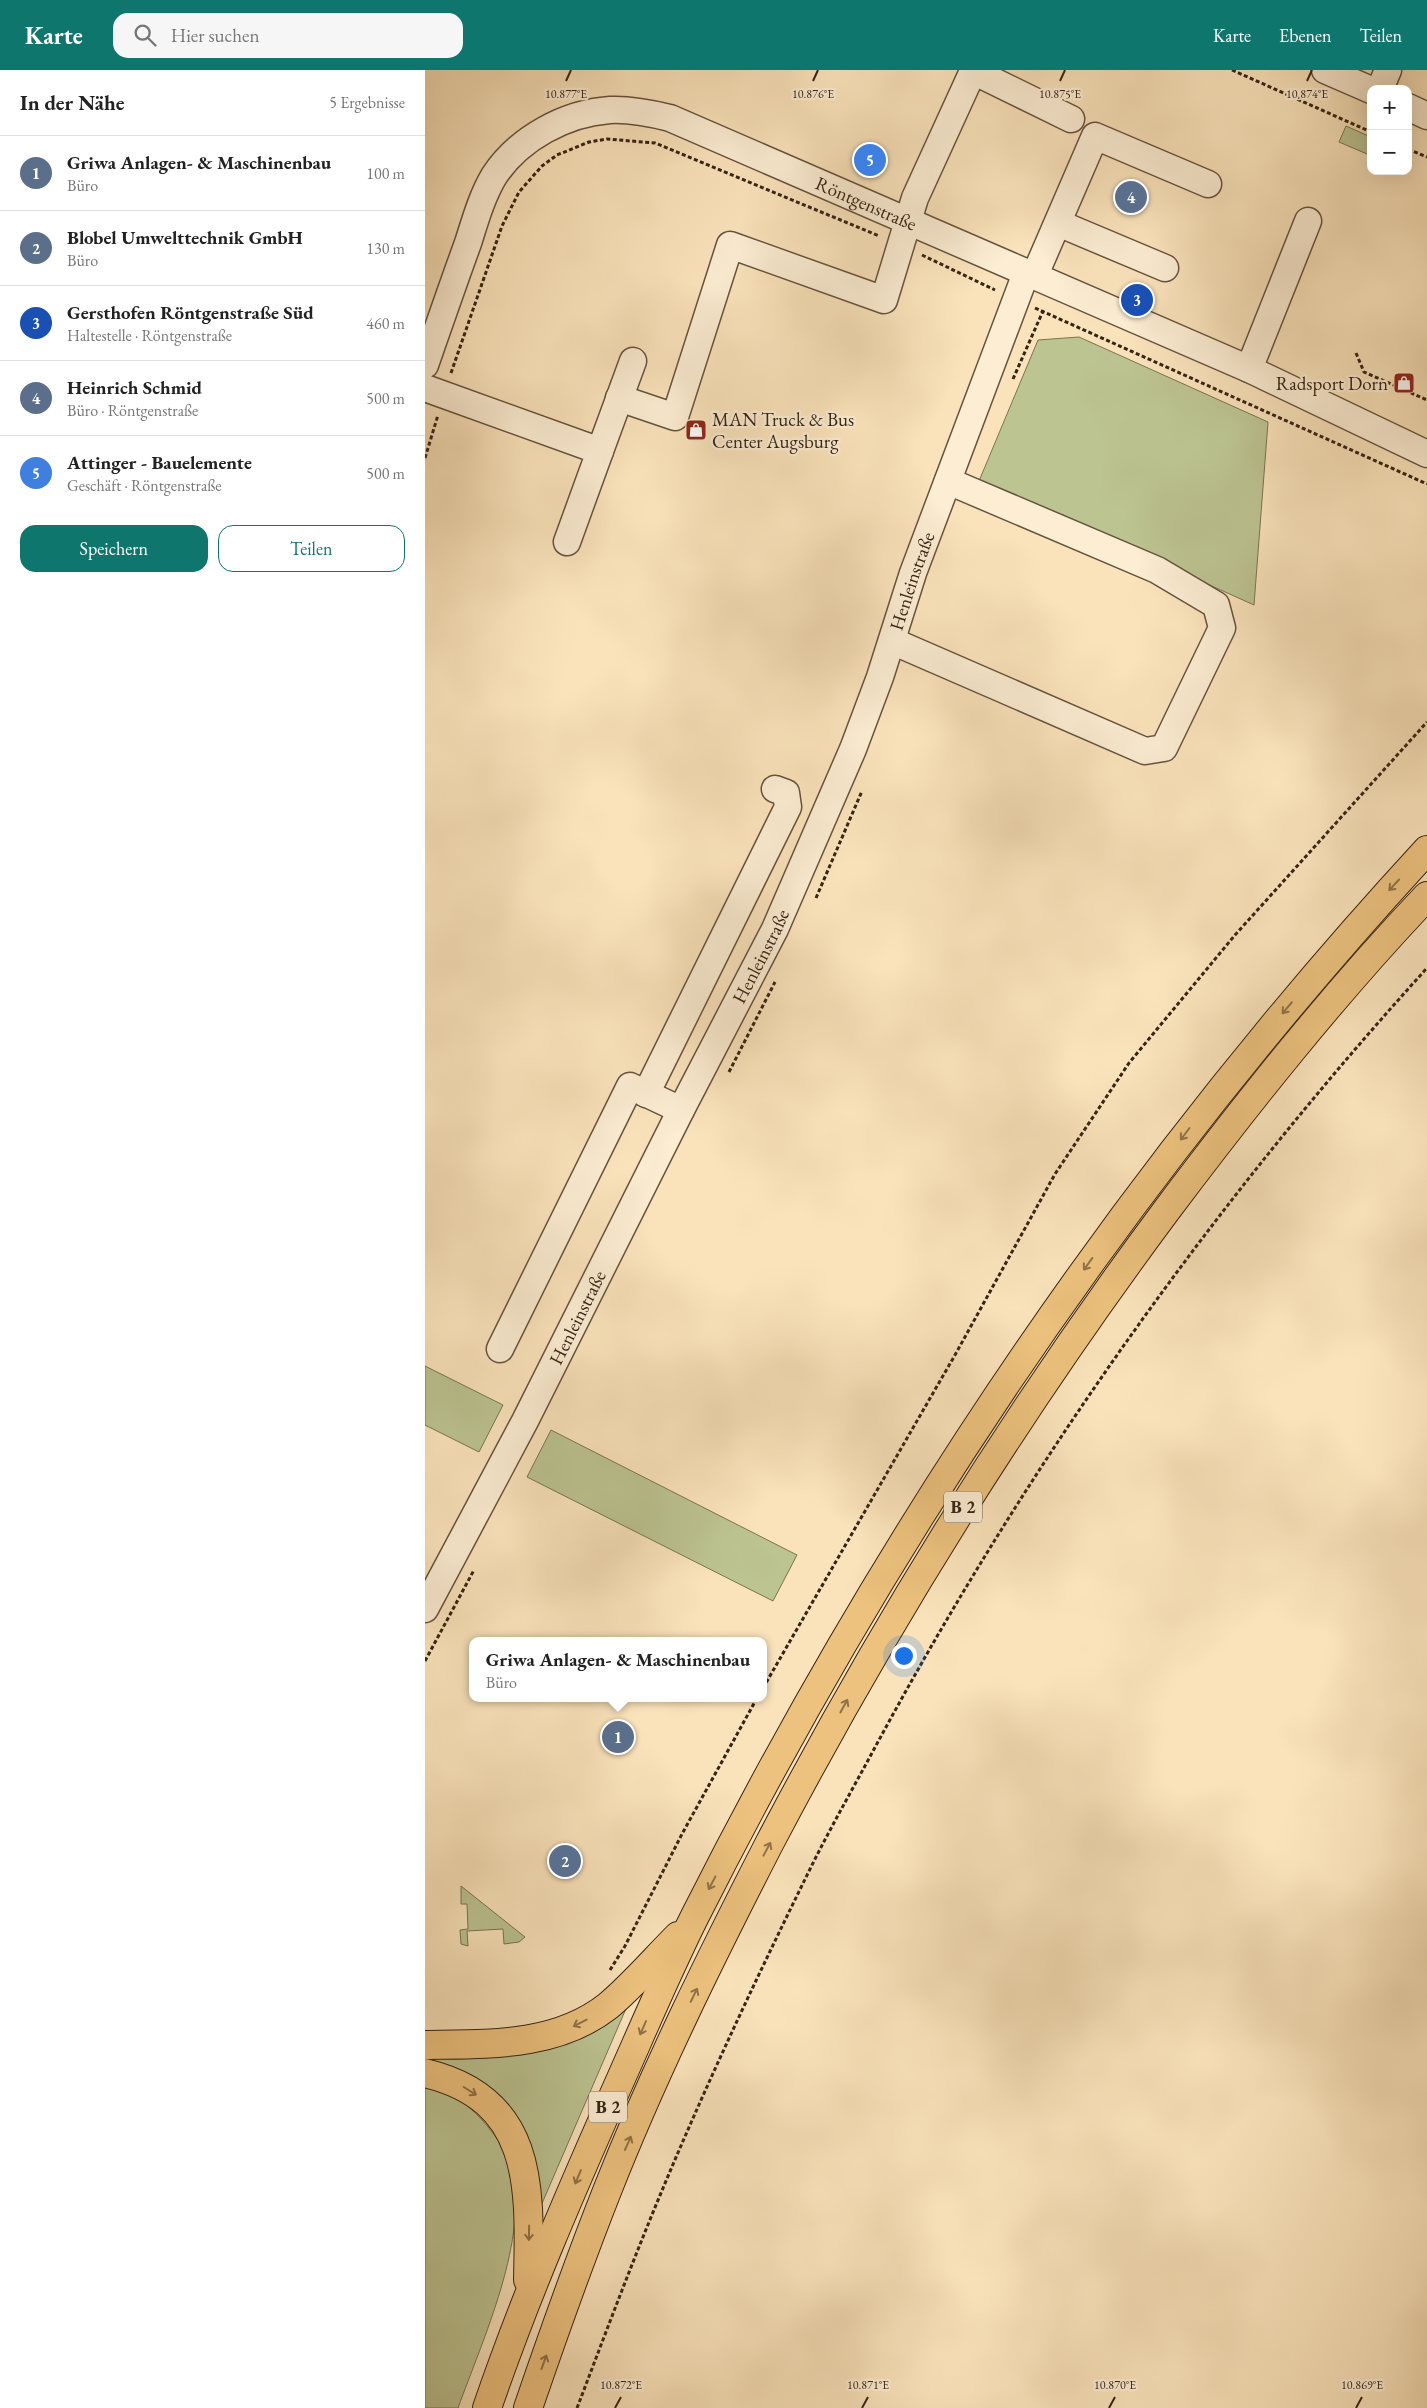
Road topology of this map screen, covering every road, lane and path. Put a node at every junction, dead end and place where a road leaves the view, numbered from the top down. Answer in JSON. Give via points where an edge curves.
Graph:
{"nodes":[{"id":1,"x":1232,"y":70,"type":"edge"},
{"id":2,"x":1325,"y":70,"type":"edge"},
{"id":3,"x":1388,"y":70,"type":"edge"},
{"id":4,"x":1381,"y":85,"type":"edge"},
{"id":5,"x":1367,"y":88,"type":"edge"},
{"id":6,"x":1412,"y":109,"type":"edge"},
{"id":7,"x":1427,"y":116,"type":"edge"},
{"id":8,"x":1071,"y":119,"type":"dead end"},
{"id":9,"x":1367,"y":130,"type":"edge"},
{"id":10,"x":1412,"y":151,"type":"edge"},
{"id":11,"x":1427,"y":157,"type":"edge"},
{"id":12,"x":1208,"y":184,"type":"dead end"},
{"id":13,"x":909,"y":220,"type":"junction"},
{"id":14,"x":1308,"y":221,"type":"dead end"},
{"id":15,"x":1058,"y":223,"type":"junction"},
{"id":16,"x":1165,"y":268,"type":"dead end"},
{"id":17,"x":1030,"y":275,"type":"junction"},
{"id":18,"x":1356,"y":353,"type":"dead end"},
{"id":19,"x":633,"y":361,"type":"dead end"},
{"id":20,"x":425,"y":365,"type":"edge"},
{"id":21,"x":1249,"y":369,"type":"junction"},
{"id":22,"x":425,"y":388,"type":"edge"},
{"id":23,"x":619,"y":398,"type":"junction"},
{"id":24,"x":1427,"y":400,"type":"edge"},
{"id":25,"x":600,"y":451,"type":"junction"},
{"id":26,"x":1427,"y":454,"type":"edge"},
{"id":27,"x":948,"y":481,"type":"junction"},
{"id":28,"x":567,"y":542,"type":"dead end"},
{"id":29,"x":892,"y":641,"type":"junction"},
{"id":30,"x":1427,"y":722,"type":"edge"},
{"id":31,"x":775,"y":788,"type":"dead end"},
{"id":32,"x":1427,"y":850,"type":"edge"},
{"id":33,"x":1427,"y":896,"type":"edge"},
{"id":34,"x":1427,"y":968,"type":"edge"},
{"id":35,"x":646,"y":1094,"type":"junction"},
{"id":36,"x":681,"y":1110,"type":"junction"},
{"id":37,"x":500,"y":1349,"type":"dead end"},
{"id":38,"x":425,"y":1609,"type":"edge"},
{"id":39,"x":767,"y":1681,"type":"edge"},
{"id":40,"x":755,"y":1702,"type":"edge"},
{"id":41,"x":693,"y":1920,"type":"junction"},
{"id":42,"x":606,"y":1974,"type":"dead end"},
{"id":43,"x":425,"y":2045,"type":"edge"},
{"id":44,"x":425,"y":2073,"type":"edge"},
{"id":45,"x":527,"y":2295,"type":"junction"},
{"id":46,"x":487,"y":2408,"type":"edge"},
{"id":47,"x":528,"y":2408,"type":"edge"},
{"id":48,"x":577,"y":2408,"type":"edge"}],
"edges":[{"from":1,"to":9,"type":"path"},
{"from":2,"to":5,"type":"street"},
{"from":3,"to":4,"type":"street"},
{"from":6,"to":7,"type":"street"},
{"from":8,"to":13,"type":"street","via":[[973,71],[915,198]]},
{"from":10,"to":11,"type":"path"},
{"from":12,"to":15,"type":"street","name":"Henleinstraße","via":[[1095,136]]},
{"from":13,"to":17,"type":"street","name":"Röntgenstraße"},
{"from":13,"to":20,"type":"street","name":"Röntgenstraße","via":[[670,118],[611,110],[583,114],[537,134],[494,176],[481,204]]},
{"from":13,"to":23,"type":"street","via":[[884,300],[731,245],[675,417]]},
{"from":14,"to":21,"type":"street"},
{"from":15,"to":16,"type":"street"},
{"from":15,"to":17,"type":"street","name":"Henleinstraße"},
{"from":17,"to":21,"type":"street","name":"Röntgenstraße"},
{"from":17,"to":27,"type":"street","name":"Henleinstraße"},
{"from":18,"to":24,"type":"path","via":[[1364,372]]},
{"from":19,"to":23,"type":"street"},
{"from":21,"to":26,"type":"street","name":"Röntgenstraße"},
{"from":22,"to":25,"type":"street"},
{"from":23,"to":25,"type":"street"},
{"from":25,"to":28,"type":"street"},
{"from":27,"to":29,"type":"street","name":"Henleinstraße","via":[[913,573]]},
{"from":27,"to":29,"type":"street","via":[[1157,570],[1216,605],[1222,628],[1164,748],[1145,751]]},
{"from":29,"to":36,"type":"street","name":"Henleinstraße","via":[[853,749],[775,929]]},
{"from":30,"to":39,"type":"path","via":[[1235,935],[1129,1063],[1055,1174]]},
{"from":31,"to":35,"type":"street","via":[[786,793],[788,807]]},
{"from":32,"to":41,"type":"highway","number":"B 2","one_way":true,"via":[[1290,1004],[1191,1126],[1022,1358],[856,1620],[775,1762]]},
{"from":47,"to":33,"type":"highway","number":"B 2","one_way":true,"via":[[609,2188],[678,2028],[803,1778],[883,1635],[1034,1396],[1122,1270],[1313,1024]]},
{"from":34,"to":48,"type":"path","via":[[1284,1134],[1148,1309],[1105,1369],[975,1571],[813,1862],[649,2222]]},
{"from":35,"to":36,"type":"street"},
{"from":35,"to":37,"type":"street","via":[[630,1086]]},
{"from":36,"to":38,"type":"street","name":"Henleinstraße","via":[[525,1420]]},
{"from":40,"to":42,"type":"path","via":[[625,1946]]},
{"from":41,"to":43,"type":"highway","number":"B 2","one_way":true,"via":[[607,2006],[569,2028],[499,2044]]},
{"from":41,"to":45,"type":"highway","number":"B 2","one_way":true},
{"from":44,"to":45,"type":"highway","number":"B 2","one_way":true,"via":[[444,2077],[472,2092],[495,2110],[521,2154],[529,2194]]},
{"from":45,"to":46,"type":"highway","number":"B 2"}]}
